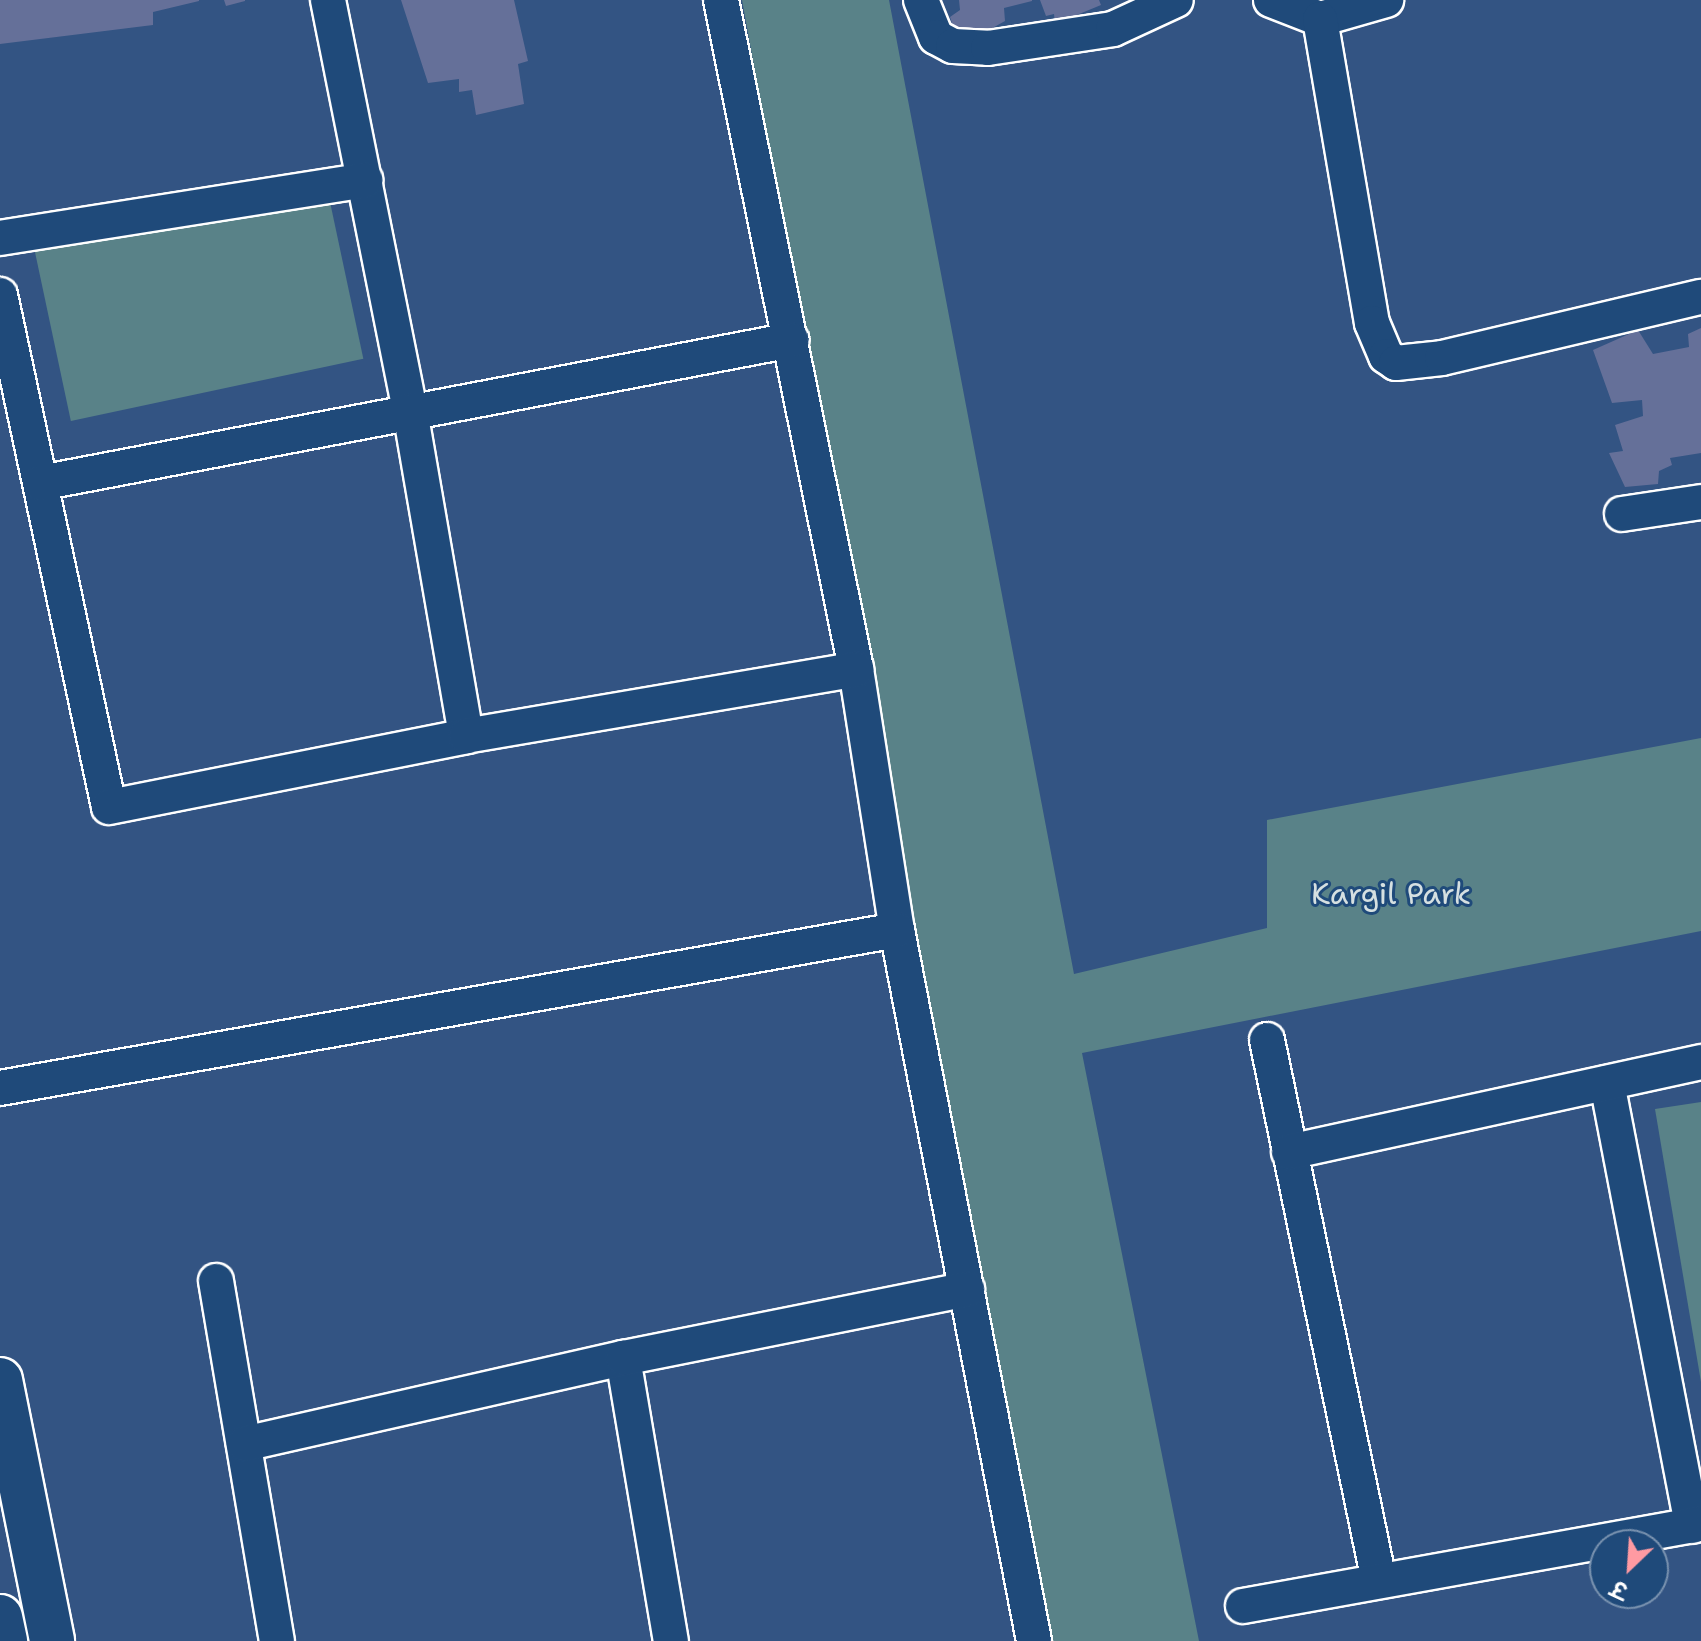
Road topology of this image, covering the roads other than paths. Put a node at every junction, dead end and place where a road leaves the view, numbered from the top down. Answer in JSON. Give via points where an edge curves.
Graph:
{"nodes":[{"id":1,"x":328,"y":0,"type":"edge"},
{"id":2,"x":721,"y":0,"type":"edge"},
{"id":3,"x":921,"y":0,"type":"edge"},
{"id":4,"x":1176,"y":0,"type":"edge"},
{"id":5,"x":1271,"y":0,"type":"edge"},
{"id":6,"x":1386,"y":0,"type":"edge"},
{"id":7,"x":1320,"y":19,"type":"junction"},
{"id":8,"x":365,"y":180,"type":"junction"},
{"id":9,"x":0,"y":238,"type":"edge"},
{"id":10,"x":0,"y":295,"type":"edge"},
{"id":11,"x":1701,"y":297,"type":"edge"},
{"id":12,"x":792,"y":340,"type":"junction"},
{"id":13,"x":410,"y":411,"type":"junction"},
{"id":14,"x":40,"y":483,"type":"junction"},
{"id":15,"x":1701,"y":502,"type":"edge"},
{"id":16,"x":1622,"y":514,"type":"dead end"},
{"id":17,"x":856,"y":669,"type":"junction"},
{"id":18,"x":466,"y":736,"type":"junction"},
{"id":19,"x":897,"y":930,"type":"junction"},
{"id":20,"x":1267,"y":1040,"type":"dead end"},
{"id":21,"x":1701,"y":1062,"type":"edge"},
{"id":22,"x":1607,"y":1083,"type":"junction"},
{"id":23,"x":0,"y":1088,"type":"edge"},
{"id":24,"x":1289,"y":1152,"type":"junction"},
{"id":25,"x":216,"y":1281,"type":"dead end"},
{"id":26,"x":967,"y":1289,"type":"junction"},
{"id":27,"x":623,"y":1358,"type":"junction"},
{"id":28,"x":0,"y":1380,"type":"edge"},
{"id":29,"x":244,"y":1444,"type":"junction"},
{"id":30,"x":1696,"y":1525,"type":"edge"},
{"id":31,"x":1379,"y":1581,"type":"junction"},
{"id":32,"x":1243,"y":1606,"type":"dead end"},
{"id":33,"x":0,"y":1617,"type":"edge"},
{"id":34,"x":5,"y":1641,"type":"edge"},
{"id":35,"x":52,"y":1641,"type":"edge"},
{"id":36,"x":277,"y":1641,"type":"edge"},
{"id":37,"x":671,"y":1641,"type":"edge"},
{"id":38,"x":1034,"y":1641,"type":"edge"}],
"edges":[{"from":1,"to":8,"type":"street"},
{"from":2,"to":12,"type":"street"},
{"from":3,"to":4,"type":"street","via":[[936,37],[953,46],[988,48],[1113,29]]},
{"from":5,"to":7,"type":"street"},
{"from":6,"to":7,"type":"street"},
{"from":7,"to":11,"type":"street","via":[[1372,323],[1386,356],[1396,363],[1442,358]]},
{"from":8,"to":9,"type":"street"},
{"from":8,"to":13,"type":"street"},
{"from":10,"to":14,"type":"street"},
{"from":12,"to":13,"type":"street"},
{"from":12,"to":17,"type":"street"},
{"from":13,"to":14,"type":"street"},
{"from":13,"to":18,"type":"street"},
{"from":14,"to":18,"type":"street","via":[[109,807]]},
{"from":15,"to":16,"type":"street"},
{"from":17,"to":18,"type":"street"},
{"from":17,"to":19,"type":"street"},
{"from":19,"to":23,"type":"street"},
{"from":19,"to":26,"type":"street"},
{"from":20,"to":24,"type":"street"},
{"from":21,"to":22,"type":"street"},
{"from":22,"to":24,"type":"street"},
{"from":22,"to":30,"type":"street"},
{"from":24,"to":31,"type":"street"},
{"from":25,"to":29,"type":"street"},
{"from":26,"to":27,"type":"street"},
{"from":26,"to":38,"type":"street"},
{"from":27,"to":29,"type":"street"},
{"from":27,"to":37,"type":"street"},
{"from":28,"to":35,"type":"main road"},
{"from":29,"to":36,"type":"street"},
{"from":30,"to":31,"type":"street"},
{"from":31,"to":32,"type":"street"},
{"from":33,"to":34,"type":"main road"}]}
